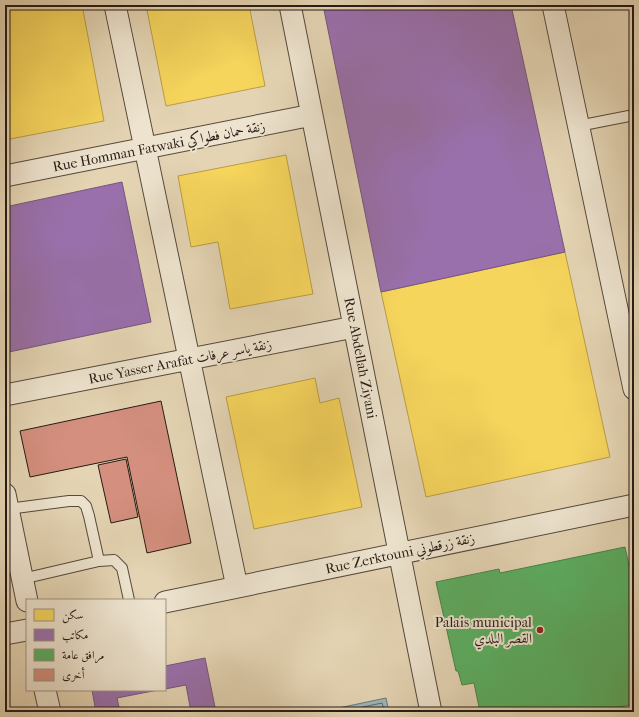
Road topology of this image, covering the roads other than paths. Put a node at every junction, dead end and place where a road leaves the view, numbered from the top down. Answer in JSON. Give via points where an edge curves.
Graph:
{"nodes":[{"id":1,"x":115,"y":5,"type":"edge"},
{"id":2,"x":290,"y":5,"type":"edge"},
{"id":3,"x":553,"y":5,"type":"edge"},
{"id":4,"x":312,"y":115,"type":"junction"},
{"id":5,"x":634,"y":115,"type":"edge"},
{"id":6,"x":578,"y":126,"type":"junction"},
{"id":7,"x":145,"y":149,"type":"junction"},
{"id":8,"x":5,"y":176,"type":"edge"},
{"id":9,"x":354,"y":327,"type":"junction"},
{"id":10,"x":189,"y":359,"type":"junction"},
{"id":11,"x":634,"y":389,"type":"edge"},
{"id":12,"x":5,"y":395,"type":"edge"},
{"id":13,"x":6,"y":502,"type":"edge"},
{"id":14,"x":634,"y":505,"type":"edge"},
{"id":15,"x":399,"y":553,"type":"junction"},
{"id":16,"x":99,"y":561,"type":"junction"},
{"id":17,"x":22,"y":579,"type":"junction"},
{"id":18,"x":238,"y":587,"type":"junction"},
{"id":19,"x":27,"y":599,"type":"edge"},
{"id":20,"x":129,"y":599,"type":"edge"},
{"id":21,"x":166,"y":602,"type":"edge"},
{"id":22,"x":26,"y":630,"type":"edge"},
{"id":23,"x":5,"y":634,"type":"edge"},
{"id":24,"x":45,"y":691,"type":"edge"},
{"id":25,"x":50,"y":712,"type":"edge"},
{"id":26,"x":431,"y":712,"type":"edge"}],
"edges":[{"from":1,"to":7,"type":"street"},
{"from":2,"to":4,"type":"street","name":"Rue Abdellah Ziyani"},
{"from":3,"to":6,"type":"street"},
{"from":4,"to":7,"type":"street","name":"Rue Homman Fatwaki زنقة حمان فطواكي"},
{"from":4,"to":9,"type":"street","name":"Rue Abdellah Ziyani"},
{"from":5,"to":6,"type":"lane"},
{"from":6,"to":11,"type":"street"},
{"from":7,"to":8,"type":"street","name":"Rue Homman Fatwaki زنقة حمان فطواكي"},
{"from":7,"to":10,"type":"street"},
{"from":9,"to":10,"type":"street","name":"Rue Yasser Arafat زنقة ياسر عرفات"},
{"from":9,"to":15,"type":"street","name":"Rue Abdellah Ziyani"},
{"from":10,"to":12,"type":"street","name":"Rue Yasser Arafat زنقة ياسر عرفات"},
{"from":10,"to":18,"type":"street"},
{"from":13,"to":16,"type":"lane","via":[[81,501],[86,506],[89,516]]},
{"from":13,"to":17,"type":"street"},
{"from":14,"to":15,"type":"street","name":"Rue Zerktouni زنقة زرقطوني"},
{"from":15,"to":18,"type":"street","name":"Rue Zerktouni زنقة زرقطوني"},
{"from":15,"to":26,"type":"street","name":"Rue Abdellah Ziyani"},
{"from":16,"to":17,"type":"lane"},
{"from":16,"to":20,"type":"lane","via":[[114,560],[119,564]]},
{"from":17,"to":19,"type":"street"},
{"from":18,"to":21,"type":"street","name":"Rue Zerktouni زنقة زرقطوني"},
{"from":22,"to":23,"type":"street"},
{"from":24,"to":25,"type":"street"}]}
